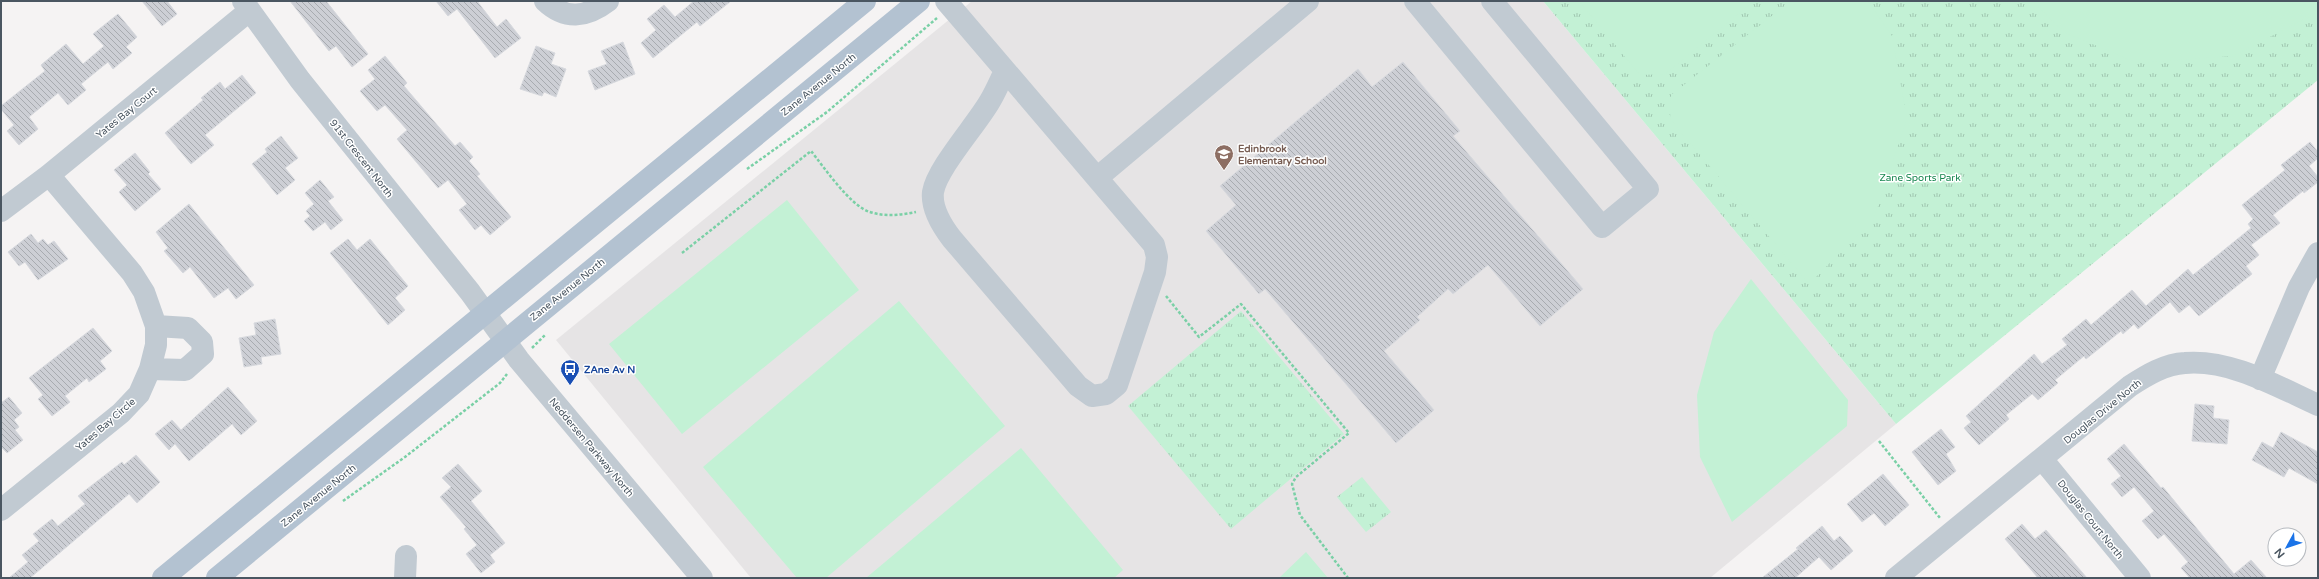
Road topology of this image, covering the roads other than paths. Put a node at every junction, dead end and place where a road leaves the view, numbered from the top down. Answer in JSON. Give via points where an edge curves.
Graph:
{"nodes":[{"id":1,"x":545,"y":1,"type":"edge"},
{"id":2,"x":608,"y":1,"type":"edge"},
{"id":3,"x":865,"y":1,"type":"edge"},
{"id":4,"x":920,"y":1,"type":"edge"},
{"id":5,"x":946,"y":1,"type":"edge"},
{"id":6,"x":1308,"y":1,"type":"edge"},
{"id":7,"x":1415,"y":1,"type":"edge"},
{"id":8,"x":1492,"y":1,"type":"edge"},
{"id":9,"x":246,"y":6,"type":"edge"},
{"id":10,"x":1005,"y":70,"type":"junction"},
{"id":11,"x":49,"y":175,"type":"junction"},
{"id":12,"x":1097,"y":178,"type":"junction"},
{"id":13,"x":1,"y":211,"type":"edge"},
{"id":14,"x":2318,"y":253,"type":"edge"},
{"id":15,"x":485,"y":313,"type":"junction"},
{"id":16,"x":156,"y":326,"type":"junction"},
{"id":17,"x":504,"y":340,"type":"junction"},
{"id":18,"x":150,"y":369,"type":"junction"},
{"id":19,"x":2260,"y":379,"type":"junction"},
{"id":20,"x":2318,"y":405,"type":"edge"},
{"id":21,"x":2042,"y":459,"type":"junction"},
{"id":22,"x":1,"y":510,"type":"edge"},
{"id":23,"x":406,"y":556,"type":"dead end"},
{"id":24,"x":163,"y":578,"type":"edge"},
{"id":25,"x":217,"y":578,"type":"edge"},
{"id":26,"x":405,"y":578,"type":"edge"},
{"id":27,"x":702,"y":578,"type":"edge"},
{"id":28,"x":1896,"y":578,"type":"edge"},
{"id":29,"x":2140,"y":578,"type":"edge"}],
"edges":[{"from":1,"to":2,"type":"street","via":[[555,11],[570,15],[586,13]]},
{"from":3,"to":15,"type":"main road"},
{"from":4,"to":17,"type":"main road","name":"Zane Avenue North"},
{"from":5,"to":10,"type":"street"},
{"from":6,"to":12,"type":"street"},
{"from":7,"to":8,"type":"street","via":[[1602,227],[1648,189]]},
{"from":9,"to":11,"type":"street","name":"Yates Bay Court"},
{"from":9,"to":15,"type":"street","name":"91st Crescent North","via":[[300,80]]},
{"from":10,"to":12,"type":"street"},
{"from":10,"to":12,"type":"street","via":[[990,101],[938,176],[933,192],[934,208],[952,239],[1078,386],[1092,396],[1106,394],[1117,385],[1156,269],[1157,257],[1154,245]]},
{"from":11,"to":13,"type":"street","name":"Yates Bay Court"},
{"from":11,"to":16,"type":"street","name":"Yates Bay Circle","via":[[132,273],[144,292]]},
{"from":14,"to":19,"type":"street","via":[[2299,287]]},
{"from":15,"to":17,"type":"street","name":"Neddersen Parkway North"},
{"from":15,"to":24,"type":"main road"},
{"from":16,"to":18,"type":"street","name":"Yates Bay Circle","via":[[156,345]]},
{"from":16,"to":18,"type":"street","via":[[188,328],[202,342],[203,354],[185,370]]},
{"from":17,"to":25,"type":"main road","name":"Zane Avenue North"},
{"from":17,"to":27,"type":"street","name":"Neddersen Parkway North"},
{"from":18,"to":22,"type":"street","name":"Yates Bay Circle","via":[[139,394],[121,413]]},
{"from":19,"to":20,"type":"street","name":"Douglas Drive North"},
{"from":19,"to":21,"type":"street","name":"Douglas Drive North","via":[[2218,365],[2198,363],[2156,370],[2130,386]]},
{"from":21,"to":28,"type":"street","name":"Douglas Drive North"},
{"from":21,"to":29,"type":"street","name":"Douglas Court North"},
{"from":23,"to":26,"type":"street"}]}
